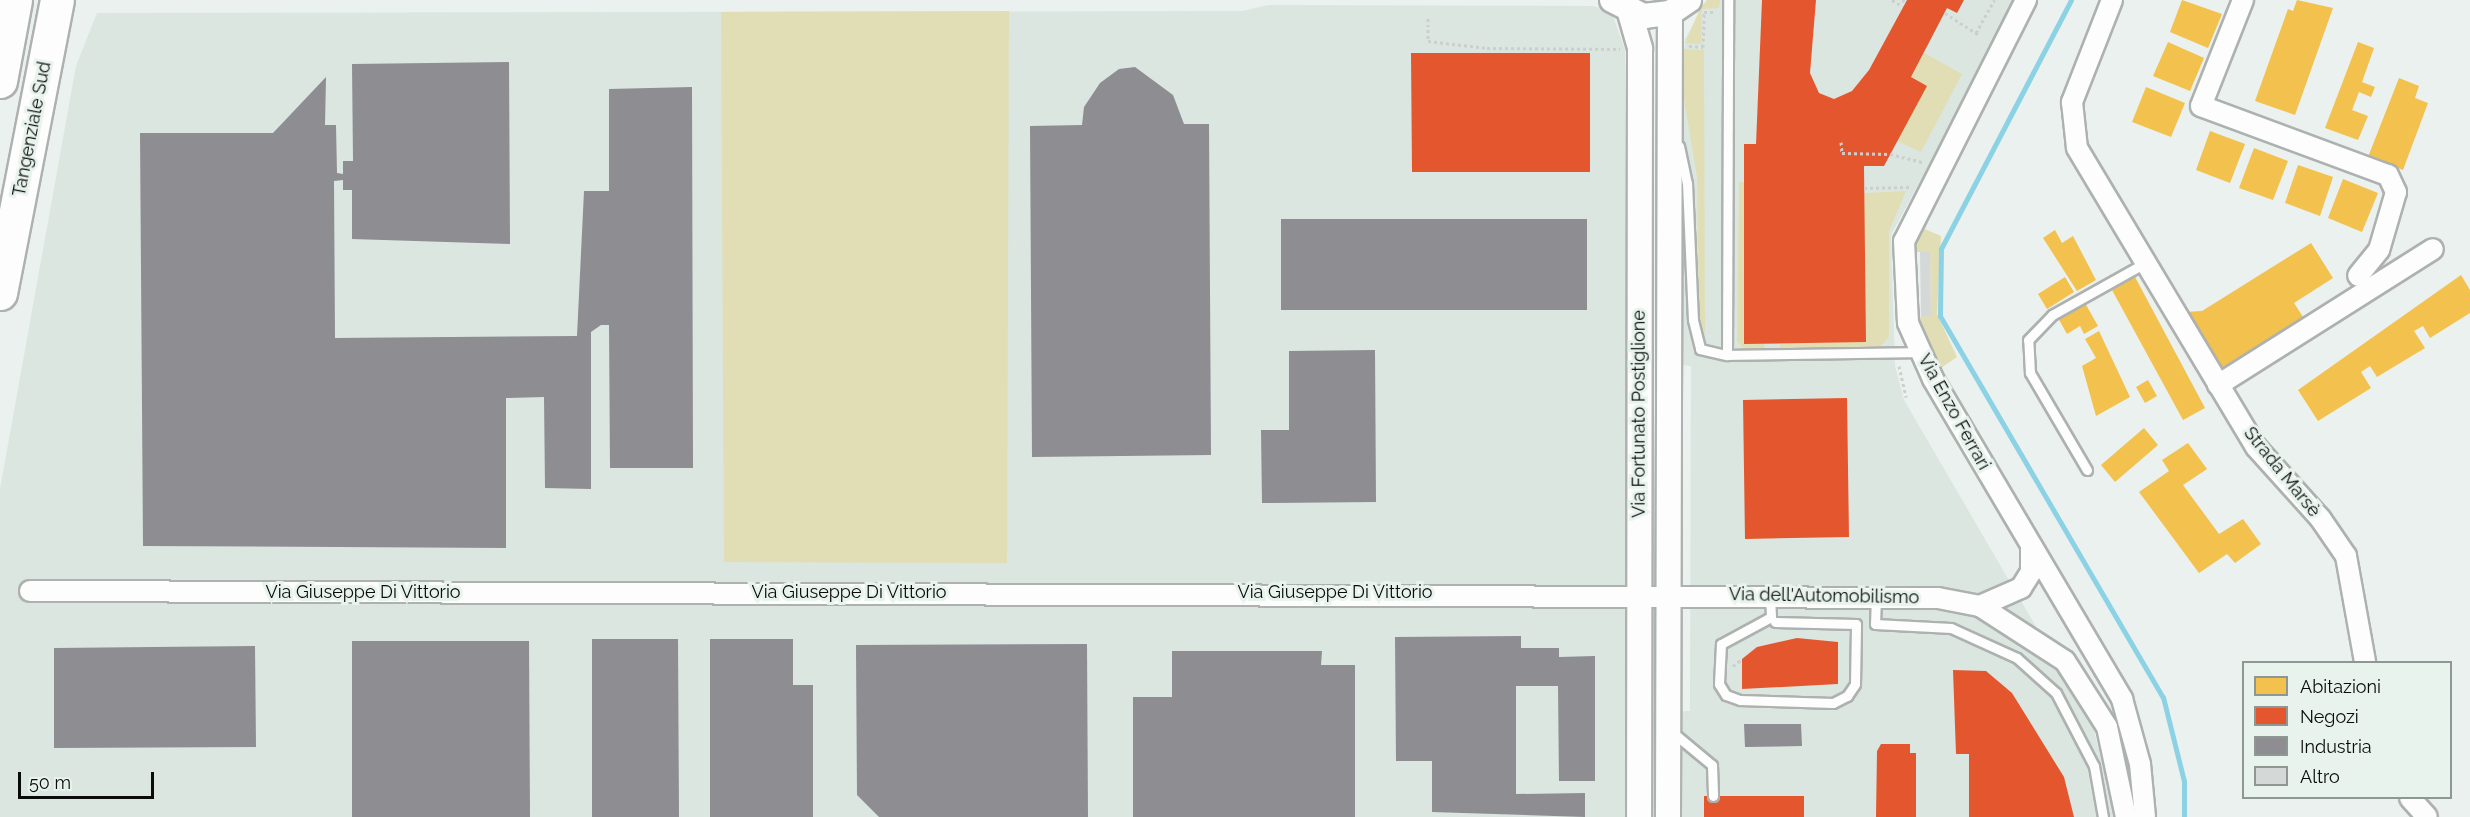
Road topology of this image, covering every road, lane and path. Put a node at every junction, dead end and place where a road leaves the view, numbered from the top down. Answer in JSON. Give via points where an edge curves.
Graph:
{"nodes":[{"id":1,"x":15,"y":0,"type":"edge"},
{"id":2,"x":57,"y":0,"type":"edge"},
{"id":3,"x":1728,"y":0,"type":"edge"},
{"id":4,"x":1892,"y":0,"type":"edge"},
{"id":5,"x":1994,"y":0,"type":"edge"},
{"id":6,"x":2026,"y":0,"type":"edge"},
{"id":7,"x":2112,"y":0,"type":"edge"},
{"id":8,"x":2243,"y":0,"type":"edge"},
{"id":9,"x":1621,"y":6,"type":"edge"},
{"id":10,"x":1902,"y":6,"type":"dead end"},
{"id":11,"x":1680,"y":7,"type":"edge"},
{"id":12,"x":1723,"y":12,"type":"dead end"},
{"id":13,"x":1945,"y":14,"type":"dead end"},
{"id":14,"x":1428,"y":18,"type":"dead end"},
{"id":15,"x":1685,"y":46,"type":"dead end"},
{"id":16,"x":1625,"y":50,"type":"dead end"},
{"id":17,"x":0,"y":81,"type":"edge"},
{"id":18,"x":1670,"y":100,"type":"junction"},
{"id":19,"x":1841,"y":142,"type":"dead end"},
{"id":20,"x":1938,"y":167,"type":"junction"},
{"id":21,"x":1929,"y":187,"type":"junction"},
{"id":22,"x":1864,"y":188,"type":"dead end"},
{"id":23,"x":2433,"y":249,"type":"dead end"},
{"id":24,"x":2145,"y":263,"type":"junction"},
{"id":25,"x":2358,"y":276,"type":"dead end"},
{"id":26,"x":0,"y":293,"type":"edge"},
{"id":27,"x":1898,"y":352,"type":"junction"},
{"id":28,"x":1921,"y":352,"type":"junction"},
{"id":29,"x":1727,"y":355,"type":"junction"},
{"id":30,"x":2218,"y":385,"type":"junction"},
{"id":31,"x":1906,"y":397,"type":"dead end"},
{"id":32,"x":2087,"y":470,"type":"dead end"},
{"id":33,"x":2031,"y":549,"type":"junction"},
{"id":34,"x":30,"y":591,"type":"dead end"},
{"id":35,"x":1640,"y":593,"type":"junction"},
{"id":36,"x":1668,"y":593,"type":"junction"},
{"id":37,"x":1770,"y":596,"type":"junction"},
{"id":38,"x":1876,"y":596,"type":"junction"},
{"id":39,"x":1980,"y":606,"type":"junction"},
{"id":40,"x":1773,"y":620,"type":"junction"},
{"id":41,"x":1875,"y":624,"type":"junction"},
{"id":42,"x":1858,"y":629,"type":"junction"},
{"id":43,"x":1742,"y":659,"type":"dead end"},
{"id":44,"x":2365,"y":661,"type":"edge"},
{"id":45,"x":1731,"y":666,"type":"dead end"},
{"id":46,"x":1668,"y":729,"type":"junction"},
{"id":47,"x":1713,"y":796,"type":"dead end"},
{"id":48,"x":2411,"y":799,"type":"edge"},
{"id":49,"x":1639,"y":817,"type":"edge"},
{"id":50,"x":1668,"y":817,"type":"edge"},
{"id":51,"x":2103,"y":817,"type":"edge"},
{"id":52,"x":2126,"y":817,"type":"edge"},
{"id":53,"x":2145,"y":817,"type":"edge"},
{"id":54,"x":2427,"y":817,"type":"edge"}],
"edges":[{"from":1,"to":17,"type":"highway"},
{"from":2,"to":26,"type":"highway","name":"Tangenziale Sud"},
{"from":3,"to":29,"type":"lane"},
{"from":4,"to":10,"type":"path"},
{"from":5,"to":13,"type":"path","via":[[1978,34]]},
{"from":6,"to":20,"type":"street","name":"Via Enzo Ferrari"},
{"from":7,"to":24,"type":"street","name":"Strada Marsè","via":[[2079,73],[2071,125],[2077,148]]},
{"from":8,"to":25,"type":"street","via":[[2201,106],[2388,175],[2396,192],[2385,230],[2379,250]]},
{"from":9,"to":11,"type":"street"},
{"from":9,"to":35,"type":"street","name":"Via Fortunato Postiglione","via":[[1640,49]]},
{"from":11,"to":18,"type":"street","name":"Via Fortunato Postiglione"},
{"from":12,"to":15,"type":"path","via":[[1704,12],[1703,47]]},
{"from":14,"to":16,"type":"path","via":[[1428,41],[1487,48]]},
{"from":18,"to":29,"type":"lane","via":[[1687,179],[1696,338],[1700,349]]},
{"from":18,"to":36,"type":"street","name":"Via Fortunato Postiglione"},
{"from":19,"to":20,"type":"path","via":[[1842,153],[1890,154]]},
{"from":20,"to":21,"type":"street","name":"Via Enzo Ferrari"},
{"from":21,"to":22,"type":"path"},
{"from":21,"to":28,"type":"street","name":"Via Enzo Ferrari","via":[[1904,241],[1908,323]]},
{"from":23,"to":30,"type":"street"},
{"from":24,"to":30,"type":"street","name":"Strada Marsè"},
{"from":24,"to":32,"type":"lane","via":[[2052,315],[2028,340],[2030,373]]},
{"from":27,"to":28,"type":"lane"},
{"from":27,"to":29,"type":"lane"},
{"from":27,"to":31,"type":"path"},
{"from":28,"to":33,"type":"street","name":"Via Enzo Ferrari"},
{"from":30,"to":44,"type":"street","name":"Strada Marsè","via":[[2256,447],[2346,556]]},
{"from":33,"to":39,"type":"street","via":[[2031,572],[2021,588]]},
{"from":33,"to":53,"type":"street","name":"Via Enzo Ferrari","via":[[2122,699],[2140,764]]},
{"from":34,"to":35,"type":"street","name":"Via Giuseppe Di Vittorio"},
{"from":35,"to":36,"type":"street","name":"Via Giuseppe Di Vittorio"},
{"from":35,"to":49,"type":"street","name":"Via Fortunato Postiglione"},
{"from":36,"to":37,"type":"street","name":"Via dell'Automobilismo"},
{"from":36,"to":46,"type":"street","name":"Via Fortunato Postiglione"},
{"from":37,"to":38,"type":"street","name":"Via dell'Automobilismo"},
{"from":37,"to":40,"type":"lane"},
{"from":38,"to":39,"type":"street","name":"Via dell'Automobilismo","via":[[1938,598]]},
{"from":38,"to":41,"type":"lane"},
{"from":39,"to":52,"type":"street","name":"Via dell'Automobilismo","via":[[2050,649],[2079,678],[2114,745]]},
{"from":40,"to":42,"type":"lane","via":[[1854,622]]},
{"from":40,"to":42,"type":"lane","via":[[1721,644],[1719,684],[1726,695],[1740,700],[1843,700],[1855,684]]},
{"from":41,"to":42,"type":"lane"},
{"from":41,"to":51,"type":"lane","via":[[1951,628],[2033,671],[2077,725],[2100,782]]},
{"from":43,"to":45,"type":"path"},
{"from":46,"to":47,"type":"lane","via":[[1713,765]]},
{"from":46,"to":50,"type":"street","name":"Via Fortunato Postiglione"},
{"from":48,"to":54,"type":"street"}]}
